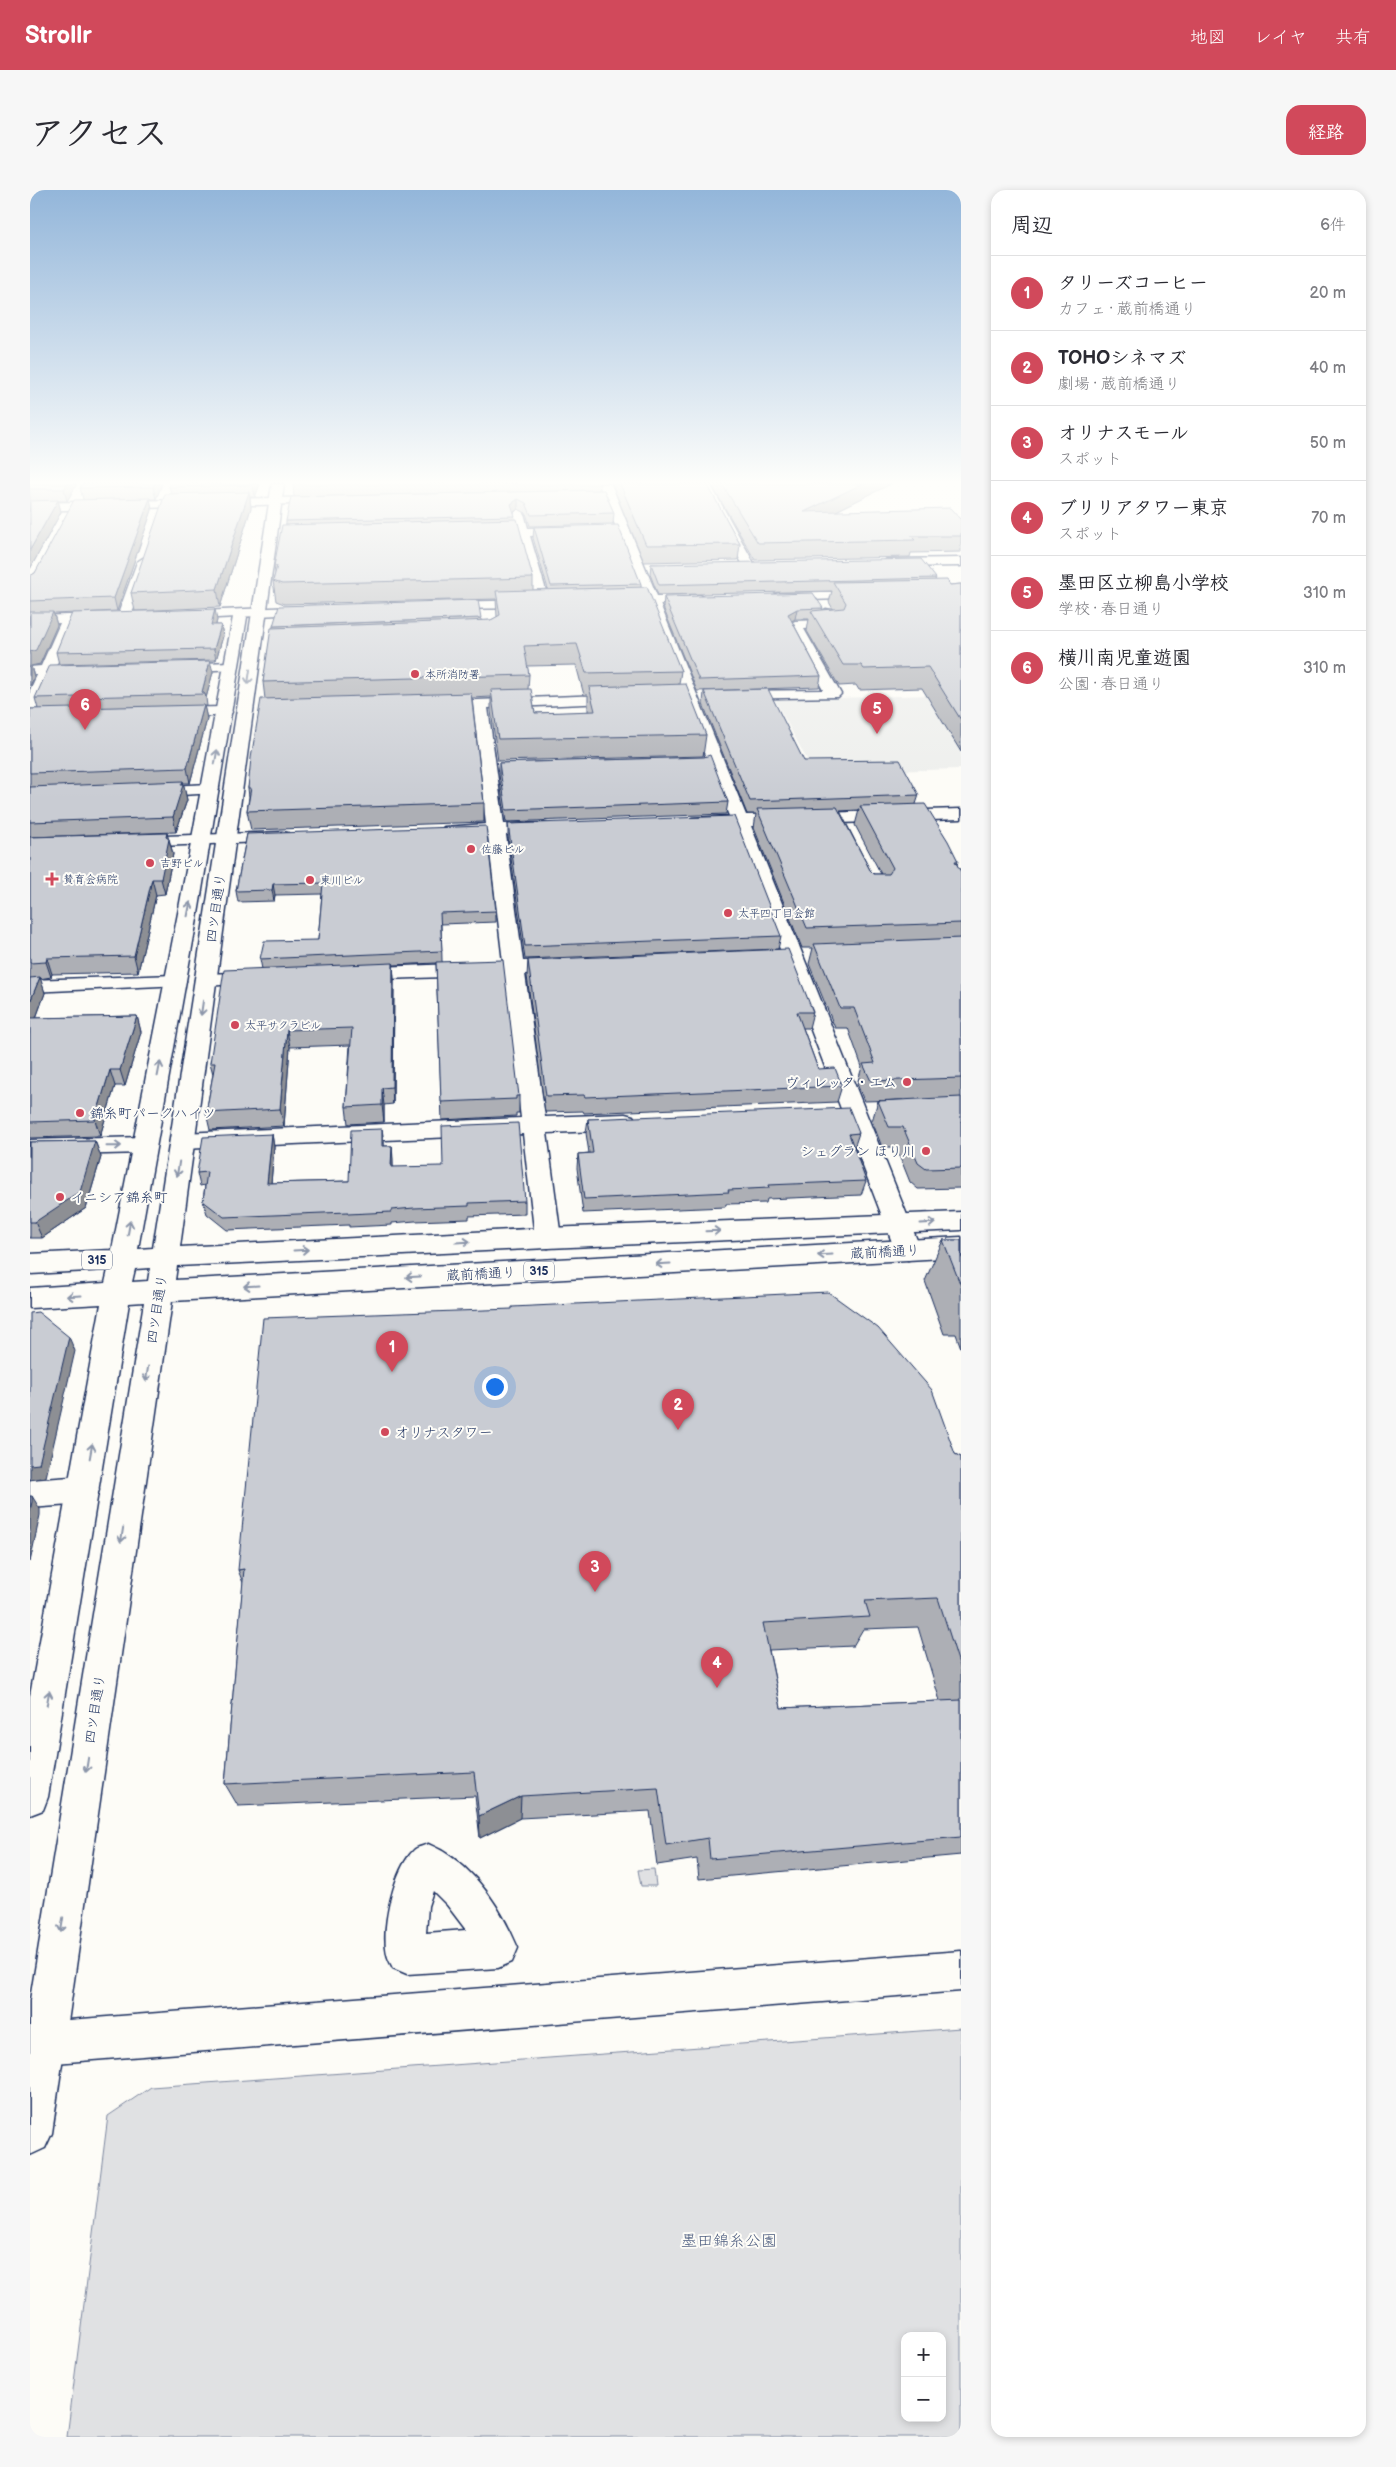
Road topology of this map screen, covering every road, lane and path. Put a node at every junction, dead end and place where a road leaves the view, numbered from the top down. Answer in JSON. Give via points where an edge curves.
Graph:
{"nodes":[{"id":1,"x":134,"y":589,"type":"edge"},
{"id":2,"x":264,"y":589,"type":"edge"},
{"id":3,"x":539,"y":589,"type":"edge"},
{"id":4,"x":646,"y":589,"type":"edge"},
{"id":5,"x":884,"y":595,"type":"edge"},
{"id":6,"x":816,"y":596,"type":"junction"},
{"id":7,"x":759,"y":598,"type":"edge"},
{"id":8,"x":712,"y":599,"type":"edge"},
{"id":9,"x":651,"y":601,"type":"junction"},
{"id":10,"x":598,"y":602,"type":"edge"},
{"id":11,"x":561,"y":603,"type":"edge"},
{"id":12,"x":543,"y":604,"type":"junction"},
{"id":13,"x":242,"y":606,"type":"junction"},
{"id":14,"x":429,"y":607,"type":"edge"},
{"id":15,"x":324,"y":609,"type":"edge"},
{"id":16,"x":259,"y":612,"type":"junction"},
{"id":17,"x":160,"y":616,"type":"edge"},
{"id":18,"x":124,"y":617,"type":"junction"},
{"id":19,"x":142,"y":617,"type":"edge"},
{"id":20,"x":69,"y":619,"type":"junction"},
{"id":21,"x":30,"y":620,"type":"edge"},
{"id":22,"x":231,"y":666,"type":"junction"},
{"id":23,"x":163,"y":668,"type":"edge"},
{"id":24,"x":95,"y":670,"type":"edge"},
{"id":25,"x":30,"y":671,"type":"edge"},
{"id":26,"x":46,"y":671,"type":"junction"},
{"id":27,"x":682,"y":698,"type":"junction"},
{"id":28,"x":638,"y":699,"type":"edge"},
{"id":29,"x":480,"y":703,"type":"junction"},
{"id":30,"x":420,"y":705,"type":"edge"},
{"id":31,"x":224,"y":712,"type":"junction"},
{"id":32,"x":34,"y":714,"type":"edge"},
{"id":33,"x":148,"y":714,"type":"edge"},
{"id":34,"x":210,"y":789,"type":"junction"},
{"id":35,"x":126,"y":792,"type":"edge"},
{"id":36,"x":961,"y":814,"type":"edge"},
{"id":37,"x":925,"y":815,"type":"junction"},
{"id":38,"x":840,"y":818,"type":"junction"},
{"id":39,"x":738,"y":821,"type":"junction"},
{"id":40,"x":680,"y":823,"type":"edge"},
{"id":41,"x":563,"y":827,"type":"edge"},
{"id":42,"x":494,"y":829,"type":"junction"},
{"id":43,"x":433,"y":831,"type":"edge"},
{"id":44,"x":935,"y":832,"type":"edge"},
{"id":45,"x":849,"y":835,"type":"edge"},
{"id":46,"x":297,"y":836,"type":"edge"},
{"id":47,"x":226,"y":838,"type":"junction"},
{"id":48,"x":202,"y":839,"type":"junction"},
{"id":49,"x":118,"y":842,"type":"edge"},
{"id":50,"x":581,"y":965,"type":"edge"},
{"id":51,"x":514,"y":968,"type":"junction"},
{"id":52,"x":334,"y":975,"type":"edge"},
{"id":53,"x":284,"y":977,"type":"edge"},
{"id":54,"x":206,"y":980,"type":"junction"},
{"id":55,"x":175,"y":981,"type":"junction"},
{"id":56,"x":30,"y":986,"type":"edge"},
{"id":57,"x":879,"y":1110,"type":"edge"},
{"id":58,"x":854,"y":1111,"type":"junction"},
{"id":59,"x":830,"y":1112,"type":"edge"},
{"id":60,"x":649,"y":1120,"type":"edge"},
{"id":61,"x":533,"y":1126,"type":"junction"},
{"id":62,"x":182,"y":1141,"type":"junction"},
{"id":63,"x":144,"y":1145,"type":"junction"},
{"id":64,"x":30,"y":1148,"type":"edge"},
{"id":65,"x":961,"y":1221,"type":"edge"},
{"id":66,"x":898,"y":1224,"type":"junction"},
{"id":67,"x":548,"y":1238,"type":"junction"},
{"id":68,"x":961,"y":1248,"type":"edge"},
{"id":69,"x":908,"y":1250,"type":"junction"},
{"id":70,"x":165,"y":1257,"type":"junction"},
{"id":71,"x":123,"y":1259,"type":"junction"},
{"id":72,"x":30,"y":1264,"type":"edge"},
{"id":73,"x":160,"y":1291,"type":"junction"},
{"id":74,"x":117,"y":1294,"type":"junction"},
{"id":75,"x":30,"y":1298,"type":"edge"},
{"id":76,"x":84,"y":1490,"type":"junction"},
{"id":77,"x":30,"y":1494,"type":"edge"},
{"id":78,"x":36,"y":1733,"type":"edge"},
{"id":79,"x":30,"y":1797,"type":"edge"},
{"id":80,"x":961,"y":1971,"type":"edge"},
{"id":81,"x":37,"y":2044,"type":"edge"},
{"id":82,"x":30,"y":2133,"type":"edge"}],
"edges":[{"from":1,"to":18,"type":"street"},
{"from":2,"to":16,"type":"street","name":"四ツ目通り"},
{"from":3,"to":12,"type":"street"},
{"from":4,"to":9,"type":"street"},
{"from":5,"to":6,"type":"street"},
{"from":6,"to":7,"type":"street"},
{"from":6,"to":27,"type":"street","via":[[833,624],[795,625],[833,694]]},
{"from":8,"to":9,"type":"street"},
{"from":9,"to":10,"type":"street"},
{"from":9,"to":27,"type":"street"},
{"from":11,"to":12,"type":"street"},
{"from":12,"to":14,"type":"street","via":[[487,612]]},
{"from":13,"to":16,"type":"street"},
{"from":13,"to":17,"type":"street"},
{"from":13,"to":22,"type":"street","name":"四ツ目通り"},
{"from":15,"to":16,"type":"street"},
{"from":16,"to":47,"type":"street","name":"四ツ目通り","one_way":true,"via":[[262,643],[252,711]]},
{"from":18,"to":19,"type":"street"},
{"from":18,"to":20,"type":"street"},
{"from":20,"to":21,"type":"street"},
{"from":20,"to":26,"type":"street"},
{"from":22,"to":23,"type":"street"},
{"from":22,"to":31,"type":"street","name":"四ツ目通り"},
{"from":24,"to":26,"type":"street"},
{"from":25,"to":26,"type":"street"},
{"from":26,"to":32,"type":"street"},
{"from":27,"to":39,"type":"street"},
{"from":28,"to":29,"type":"street"},
{"from":29,"to":30,"type":"street"},
{"from":29,"to":42,"type":"street","via":[[497,768]]},
{"from":31,"to":33,"type":"street"},
{"from":34,"to":31,"type":"street","name":"四ツ目通り","one_way":true},
{"from":34,"to":35,"type":"street"},
{"from":34,"to":48,"type":"street","name":"四ツ目通り"},
{"from":36,"to":37,"type":"street"},
{"from":37,"to":38,"type":"street"},
{"from":37,"to":44,"type":"street"},
{"from":38,"to":39,"type":"street"},
{"from":38,"to":45,"type":"street"},
{"from":39,"to":40,"type":"street"},
{"from":39,"to":58,"type":"street"},
{"from":41,"to":42,"type":"street"},
{"from":42,"to":43,"type":"street"},
{"from":42,"to":51,"type":"street"},
{"from":46,"to":47,"type":"street"},
{"from":47,"to":48,"type":"street"},
{"from":47,"to":54,"type":"street","name":"四ツ目通り"},
{"from":48,"to":49,"type":"street"},
{"from":55,"to":48,"type":"street","name":"四ツ目通り","one_way":true},
{"from":50,"to":51,"type":"street"},
{"from":51,"to":52,"type":"street"},
{"from":51,"to":61,"type":"street"},
{"from":53,"to":54,"type":"street"},
{"from":54,"to":62,"type":"street","name":"四ツ目通り","one_way":true},
{"from":55,"to":56,"type":"street"},
{"from":63,"to":55,"type":"street","name":"四ツ目通り","one_way":true},
{"from":57,"to":58,"type":"street"},
{"from":58,"to":59,"type":"street"},
{"from":58,"to":66,"type":"street"},
{"from":60,"to":61,"type":"street"},
{"from":61,"to":62,"type":"street"},
{"from":61,"to":67,"type":"street"},
{"from":62,"to":70,"type":"street","name":"四ツ目通り","one_way":true},
{"from":64,"to":63,"type":"street","one_way":true},
{"from":71,"to":63,"type":"street","name":"四ツ目通り","one_way":true},
{"from":66,"to":65,"type":"street","name":"蔵前橋通り","number":"315","one_way":true},
{"from":67,"to":66,"type":"street","name":"蔵前橋通り","number":"315","one_way":true},
{"from":66,"to":69,"type":"street"},
{"from":70,"to":67,"type":"street","name":"蔵前橋通り","number":"315","one_way":true},
{"from":68,"to":69,"type":"street","name":"蔵前橋通り","number":"315"},
{"from":69,"to":73,"type":"street","name":"蔵前橋通り","number":"315","one_way":true},
{"from":70,"to":71,"type":"street","name":"蔵前橋通り","number":"315"},
{"from":70,"to":73,"type":"street","name":"四ツ目通り"},
{"from":71,"to":72,"type":"street","name":"蔵前橋通り","number":"315"},
{"from":71,"to":74,"type":"street","name":"四ツ目通り"},
{"from":73,"to":74,"type":"street","name":"蔵前橋通り","number":"315"},
{"from":73,"to":81,"type":"street","name":"四ツ目通り","one_way":true},
{"from":74,"to":75,"type":"street","name":"蔵前橋通り","number":"315","one_way":true},
{"from":76,"to":74,"type":"street","name":"四ツ目通り","one_way":true},
{"from":76,"to":77,"type":"street"},
{"from":78,"to":76,"type":"street","name":"四ツ目通り","one_way":true},
{"from":78,"to":79,"type":"street","name":"四ツ目通り"},
{"from":80,"to":81,"type":"street"},
{"from":81,"to":82,"type":"street","name":"四ツ目通り"}]}
